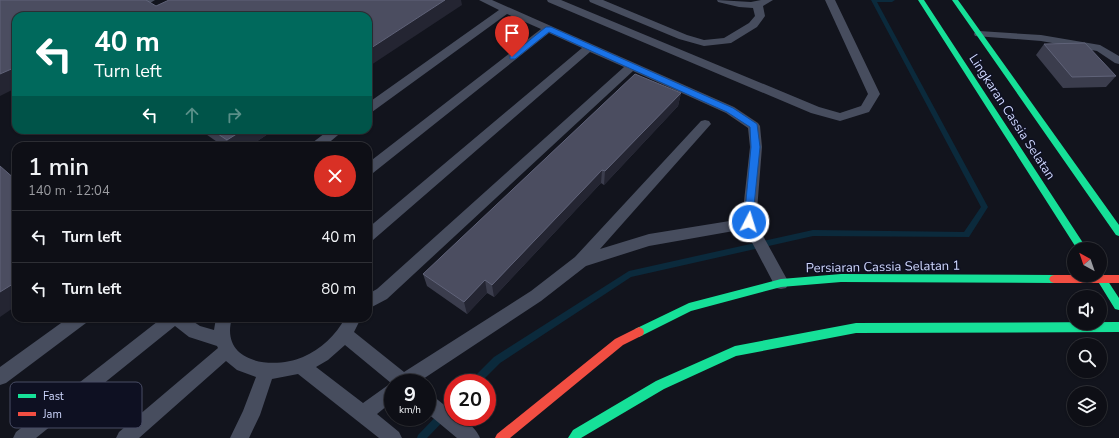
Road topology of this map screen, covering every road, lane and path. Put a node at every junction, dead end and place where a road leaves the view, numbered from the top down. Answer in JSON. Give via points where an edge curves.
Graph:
{"nodes":[{"id":1,"x":484,"y":0,"type":"edge"},
{"id":2,"x":552,"y":0,"type":"edge"},
{"id":3,"x":594,"y":0,"type":"edge"},
{"id":4,"x":722,"y":0,"type":"edge"},
{"id":5,"x":768,"y":0,"type":"edge"},
{"id":6,"x":830,"y":0,"type":"edge"},
{"id":7,"x":921,"y":0,"type":"edge"},
{"id":8,"x":955,"y":0,"type":"edge"},
{"id":9,"x":758,"y":4,"type":"junction"},
{"id":10,"x":506,"y":10,"type":"junction"},
{"id":11,"x":548,"y":29,"type":"junction"},
{"id":12,"x":979,"y":34,"type":"junction"},
{"id":13,"x":589,"y":47,"type":"junction"},
{"id":14,"x":1119,"y":61,"type":"edge"},
{"id":15,"x":632,"y":66,"type":"junction"},
{"id":16,"x":372,"y":106,"type":"edge"},
{"id":17,"x":705,"y":124,"type":"dead end"},
{"id":18,"x":332,"y":134,"type":"edge"},
{"id":19,"x":322,"y":142,"type":"edge"},
{"id":20,"x":372,"y":167,"type":"edge"},
{"id":21,"x":749,"y":222,"type":"junction"},
{"id":22,"x":1119,"y":232,"type":"edge"},
{"id":23,"x":372,"y":233,"type":"edge"},
{"id":24,"x":1077,"y":242,"type":"edge"},
{"id":25,"x":581,"y":261,"type":"junction"},
{"id":26,"x":1067,"y":277,"type":"edge"},
{"id":27,"x":778,"y":278,"type":"junction"},
{"id":28,"x":1107,"y":278,"type":"edge"},
{"id":29,"x":1119,"y":279,"type":"edge"},
{"id":30,"x":1103,"y":282,"type":"edge"},
{"id":31,"x":372,"y":300,"type":"edge"},
{"id":32,"x":1119,"y":306,"type":"edge"},
{"id":33,"x":75,"y":322,"type":"edge"},
{"id":34,"x":170,"y":322,"type":"edge"},
{"id":35,"x":181,"y":322,"type":"edge"},
{"id":36,"x":222,"y":322,"type":"edge"},
{"id":37,"x":351,"y":322,"type":"edge"},
{"id":38,"x":1119,"y":327,"type":"edge"},
{"id":39,"x":344,"y":334,"type":"junction"},
{"id":40,"x":225,"y":345,"type":"junction"},
{"id":41,"x":301,"y":366,"type":"junction"},
{"id":42,"x":266,"y":371,"type":"junction"},
{"id":43,"x":389,"y":374,"type":"edge"},
{"id":44,"x":415,"y":374,"type":"edge"},
{"id":45,"x":0,"y":377,"type":"edge"},
{"id":46,"x":93,"y":382,"type":"edge"},
{"id":47,"x":384,"y":397,"type":"edge"},
{"id":48,"x":436,"y":409,"type":"edge"},
{"id":49,"x":363,"y":414,"type":"junction"},
{"id":50,"x":142,"y":422,"type":"edge"},
{"id":51,"x":35,"y":428,"type":"edge"},
{"id":52,"x":136,"y":428,"type":"edge"},
{"id":53,"x":22,"y":438,"type":"edge"},
{"id":54,"x":125,"y":438,"type":"edge"},
{"id":55,"x":239,"y":438,"type":"edge"},
{"id":56,"x":393,"y":438,"type":"edge"},
{"id":57,"x":471,"y":438,"type":"edge"},
{"id":58,"x":501,"y":438,"type":"edge"},
{"id":59,"x":574,"y":438,"type":"edge"}],
"edges":[{"from":1,"to":10,"type":"lane"},
{"from":2,"to":6,"type":"lane","via":[[815,110],[840,117],[866,109],[874,94]]},
{"from":3,"to":9,"type":"lane","via":[[683,37],[704,43],[728,41],[754,25],[760,16]]},
{"from":4,"to":9,"type":"lane","via":[[747,6]]},
{"from":5,"to":9,"type":"lane"},
{"from":7,"to":24,"type":"street","name":"Lingkaran Cassia Selatan"},
{"from":8,"to":12,"type":"street","name":"Lingkaran Cassia Selatan"},
{"from":10,"to":11,"type":"lane"},
{"from":10,"to":16,"type":"lane"},
{"from":11,"to":13,"type":"lane"},
{"from":11,"to":20,"type":"lane"},
{"from":12,"to":14,"type":"lane","via":[[1041,38],[1100,48]]},
{"from":12,"to":22,"type":"street","name":"Lingkaran Cassia Selatan"},
{"from":13,"to":15,"type":"lane"},
{"from":13,"to":23,"type":"lane"},
{"from":15,"to":21,"type":"lane","via":[[730,110],[754,126],[756,147]]},
{"from":15,"to":31,"type":"lane","via":[[382,294]]},
{"from":17,"to":25,"type":"lane"},
{"from":18,"to":19,"type":"lane"},
{"from":21,"to":25,"type":"lane","via":[[649,240]]},
{"from":21,"to":27,"type":"lane"},
{"from":25,"to":44,"type":"lane","via":[[536,296]]},
{"from":26,"to":27,"type":"street","name":"Persiaran Cassia Selatan 1"},
{"from":27,"to":58,"type":"street","name":"Persiaran Cassia Selatan 1","via":[[689,306],[619,342]]},
{"from":28,"to":29,"type":"street","name":"Persiaran Cassia Selatan 1"},
{"from":30,"to":32,"type":"street"},
{"from":33,"to":45,"type":"lane"},
{"from":34,"to":46,"type":"lane"},
{"from":35,"to":40,"type":"lane","via":[[195,332]]},
{"from":36,"to":40,"type":"lane"},
{"from":37,"to":39,"type":"lane"},
{"from":38,"to":59,"type":"street","via":[[856,328],[735,351],[660,385]]},
{"from":39,"to":41,"type":"lane","via":[[318,358]]},
{"from":39,"to":43,"type":"lane"},
{"from":40,"to":42,"type":"lane","via":[[236,361],[250,368]]},
{"from":40,"to":50,"type":"lane"},
{"from":41,"to":42,"type":"lane"},
{"from":41,"to":49,"type":"lane"},
{"from":42,"to":55,"type":"lane","via":[[251,415]]},
{"from":47,"to":49,"type":"lane"},
{"from":48,"to":57,"type":"lane"},
{"from":49,"to":56,"type":"lane"},
{"from":51,"to":53,"type":"lane"},
{"from":52,"to":54,"type":"lane"}]}
